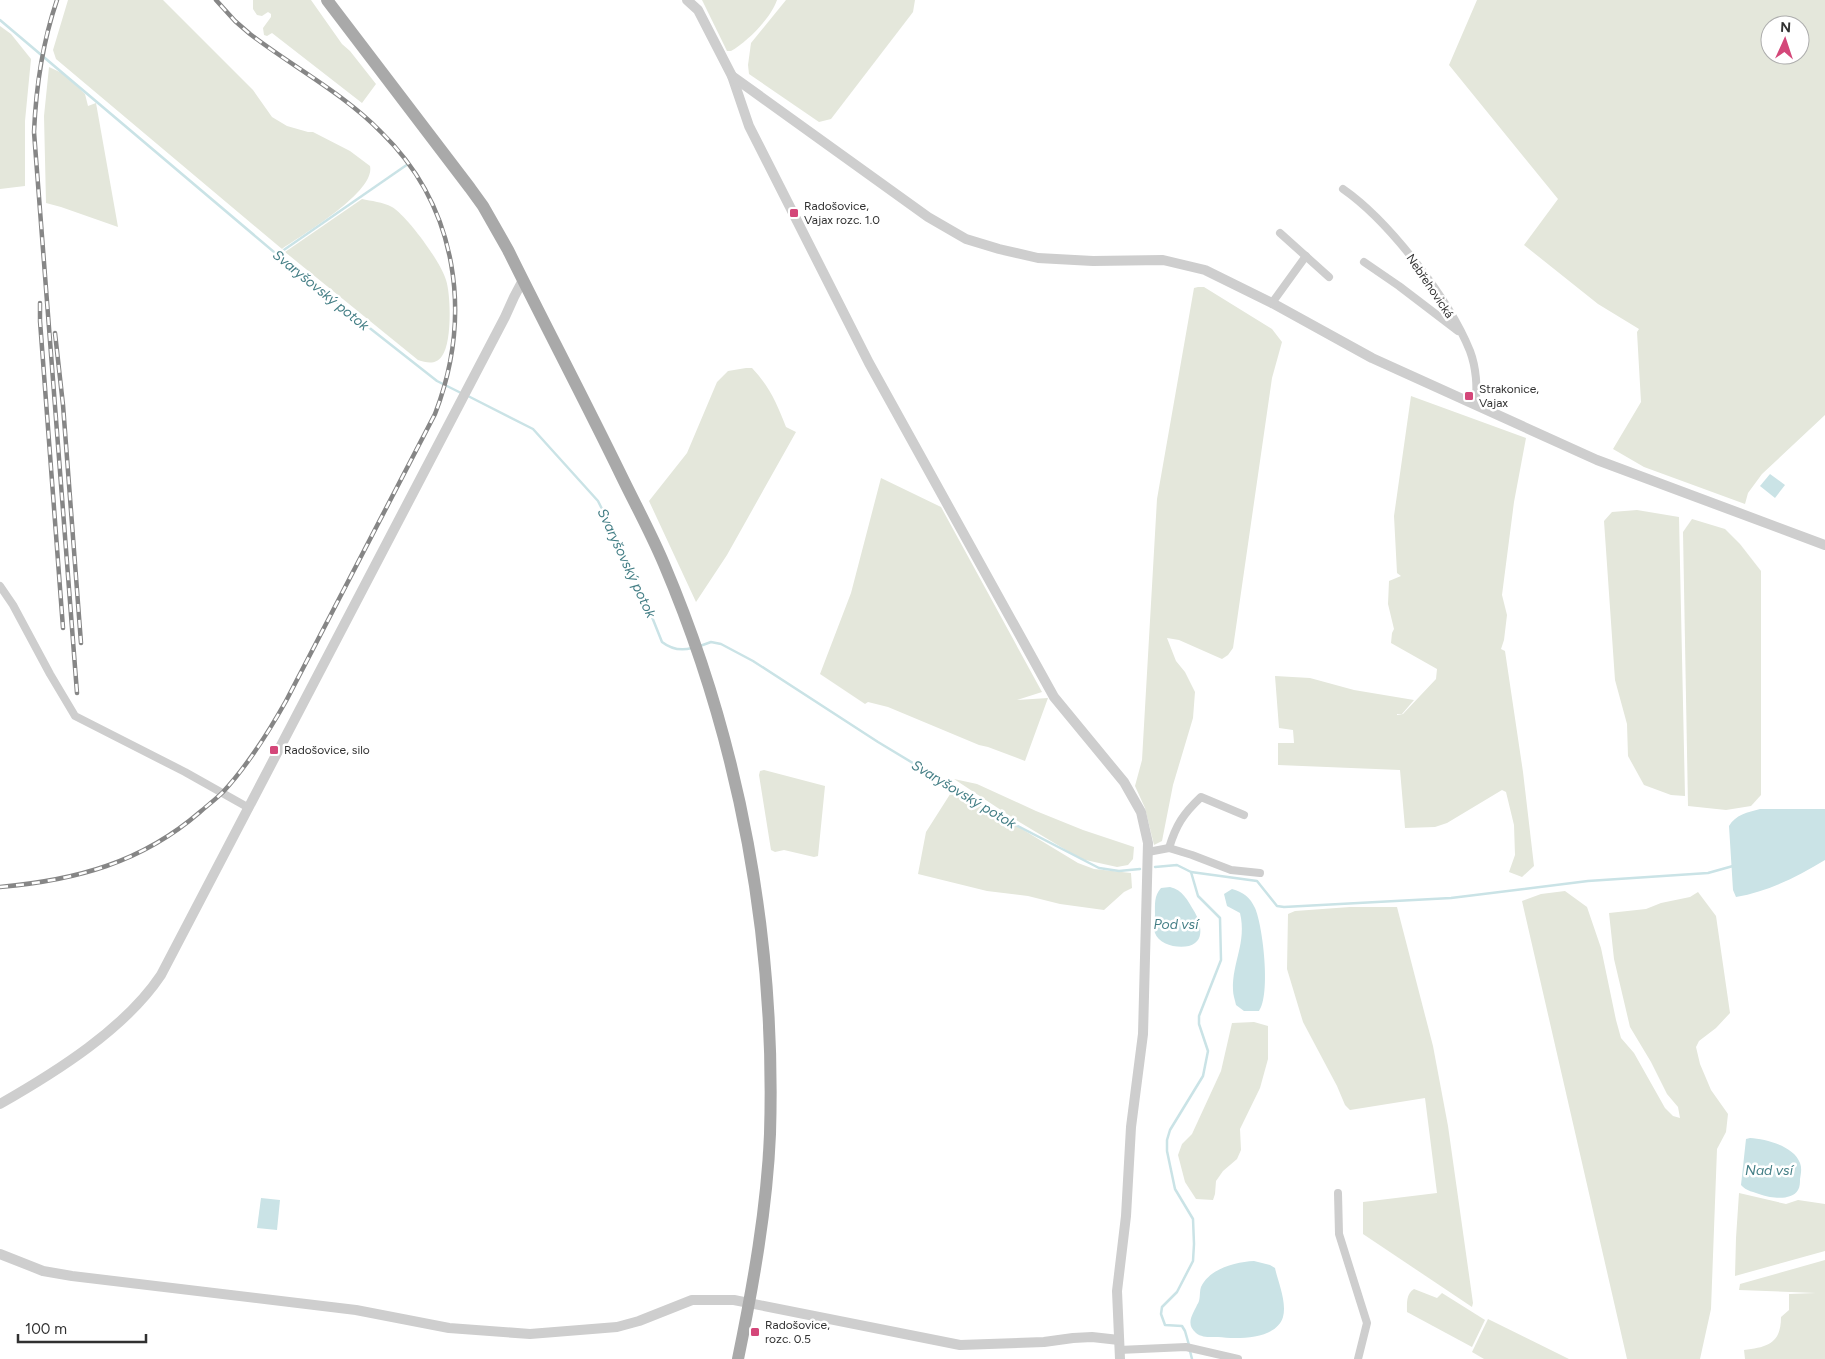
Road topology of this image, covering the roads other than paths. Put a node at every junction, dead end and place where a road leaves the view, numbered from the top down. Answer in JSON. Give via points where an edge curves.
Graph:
{"nodes":[{"id":1,"x":327,"y":0,"type":"edge"},
{"id":2,"x":688,"y":0,"type":"edge"},
{"id":3,"x":732,"y":76,"type":"junction"},
{"id":4,"x":1343,"y":189,"type":"dead end"},
{"id":5,"x":1280,"y":234,"type":"dead end"},
{"id":6,"x":1306,"y":256,"type":"junction"},
{"id":7,"x":1364,"y":262,"type":"dead end"},
{"id":8,"x":1329,"y":277,"type":"dead end"},
{"id":9,"x":523,"y":280,"type":"junction"},
{"id":10,"x":1272,"y":303,"type":"junction"},
{"id":11,"x":1461,"y":333,"type":"junction"},
{"id":12,"x":1475,"y":405,"type":"junction"},
{"id":13,"x":1825,"y":545,"type":"edge"},
{"id":14,"x":0,"y":586,"type":"edge"},
{"id":15,"x":249,"y":808,"type":"junction"},
{"id":16,"x":1244,"y":815,"type":"dead end"},
{"id":17,"x":1169,"y":848,"type":"junction"},
{"id":18,"x":1148,"y":852,"type":"junction"},
{"id":19,"x":1260,"y":873,"type":"dead end"},
{"id":20,"x":0,"y":1104,"type":"edge"},
{"id":21,"x":1338,"y":1193,"type":"dead end"},
{"id":22,"x":0,"y":1254,"type":"edge"},
{"id":23,"x":750,"y":1304,"type":"junction"},
{"id":24,"x":1119,"y":1350,"type":"edge"},
{"id":25,"x":738,"y":1359,"type":"edge"},
{"id":26,"x":1238,"y":1359,"type":"edge"},
{"id":27,"x":1358,"y":1359,"type":"edge"}],
"edges":[{"from":1,"to":9,"type":"main road","via":[[483,206]]},
{"from":2,"to":3,"type":"street","via":[[698,10]]},
{"from":3,"to":10,"type":"street","via":[[928,217],[966,239],[1038,258],[1163,260],[1205,270]]},
{"from":3,"to":18,"type":"street","via":[[749,126],[869,363],[1054,696],[1124,782],[1141,812]]},
{"from":4,"to":11,"type":"street","name":"Nebřehovická","via":[[1366,207],[1406,250]]},
{"from":5,"to":6,"type":"street"},
{"from":6,"to":8,"type":"street"},
{"from":6,"to":10,"type":"street"},
{"from":7,"to":11,"type":"street"},
{"from":9,"to":15,"type":"street"},
{"from":9,"to":23,"type":"main road","via":[[663,562],[698,654],[742,810],[759,905],[771,1070],[770,1137]]},
{"from":10,"to":12,"type":"street","via":[[1372,358]]},
{"from":11,"to":12,"type":"street","name":"Nebřehovická","via":[[1474,366]]},
{"from":12,"to":13,"type":"street","via":[[1597,460]]},
{"from":14,"to":15,"type":"street","via":[[14,605],[75,716]]},
{"from":15,"to":20,"type":"street","via":[[149,993],[77,1056]]},
{"from":16,"to":17,"type":"street","via":[[1201,797],[1176,827]]},
{"from":17,"to":18,"type":"street"},
{"from":17,"to":19,"type":"street","via":[[1231,870]]},
{"from":18,"to":24,"type":"street","via":[[1143,1034],[1131,1127],[1126,1216],[1117,1291]]},
{"from":21,"to":27,"type":"street","via":[[1339,1234],[1367,1323]]},
{"from":22,"to":23,"type":"street","via":[[44,1271],[63,1274],[356,1310],[449,1328],[530,1334],[618,1327],[692,1300],[734,1300]]},
{"from":23,"to":24,"type":"street","via":[[960,1345],[1092,1337]]},
{"from":23,"to":25,"type":"main road"},
{"from":24,"to":26,"type":"street","via":[[1190,1348]]}]}
